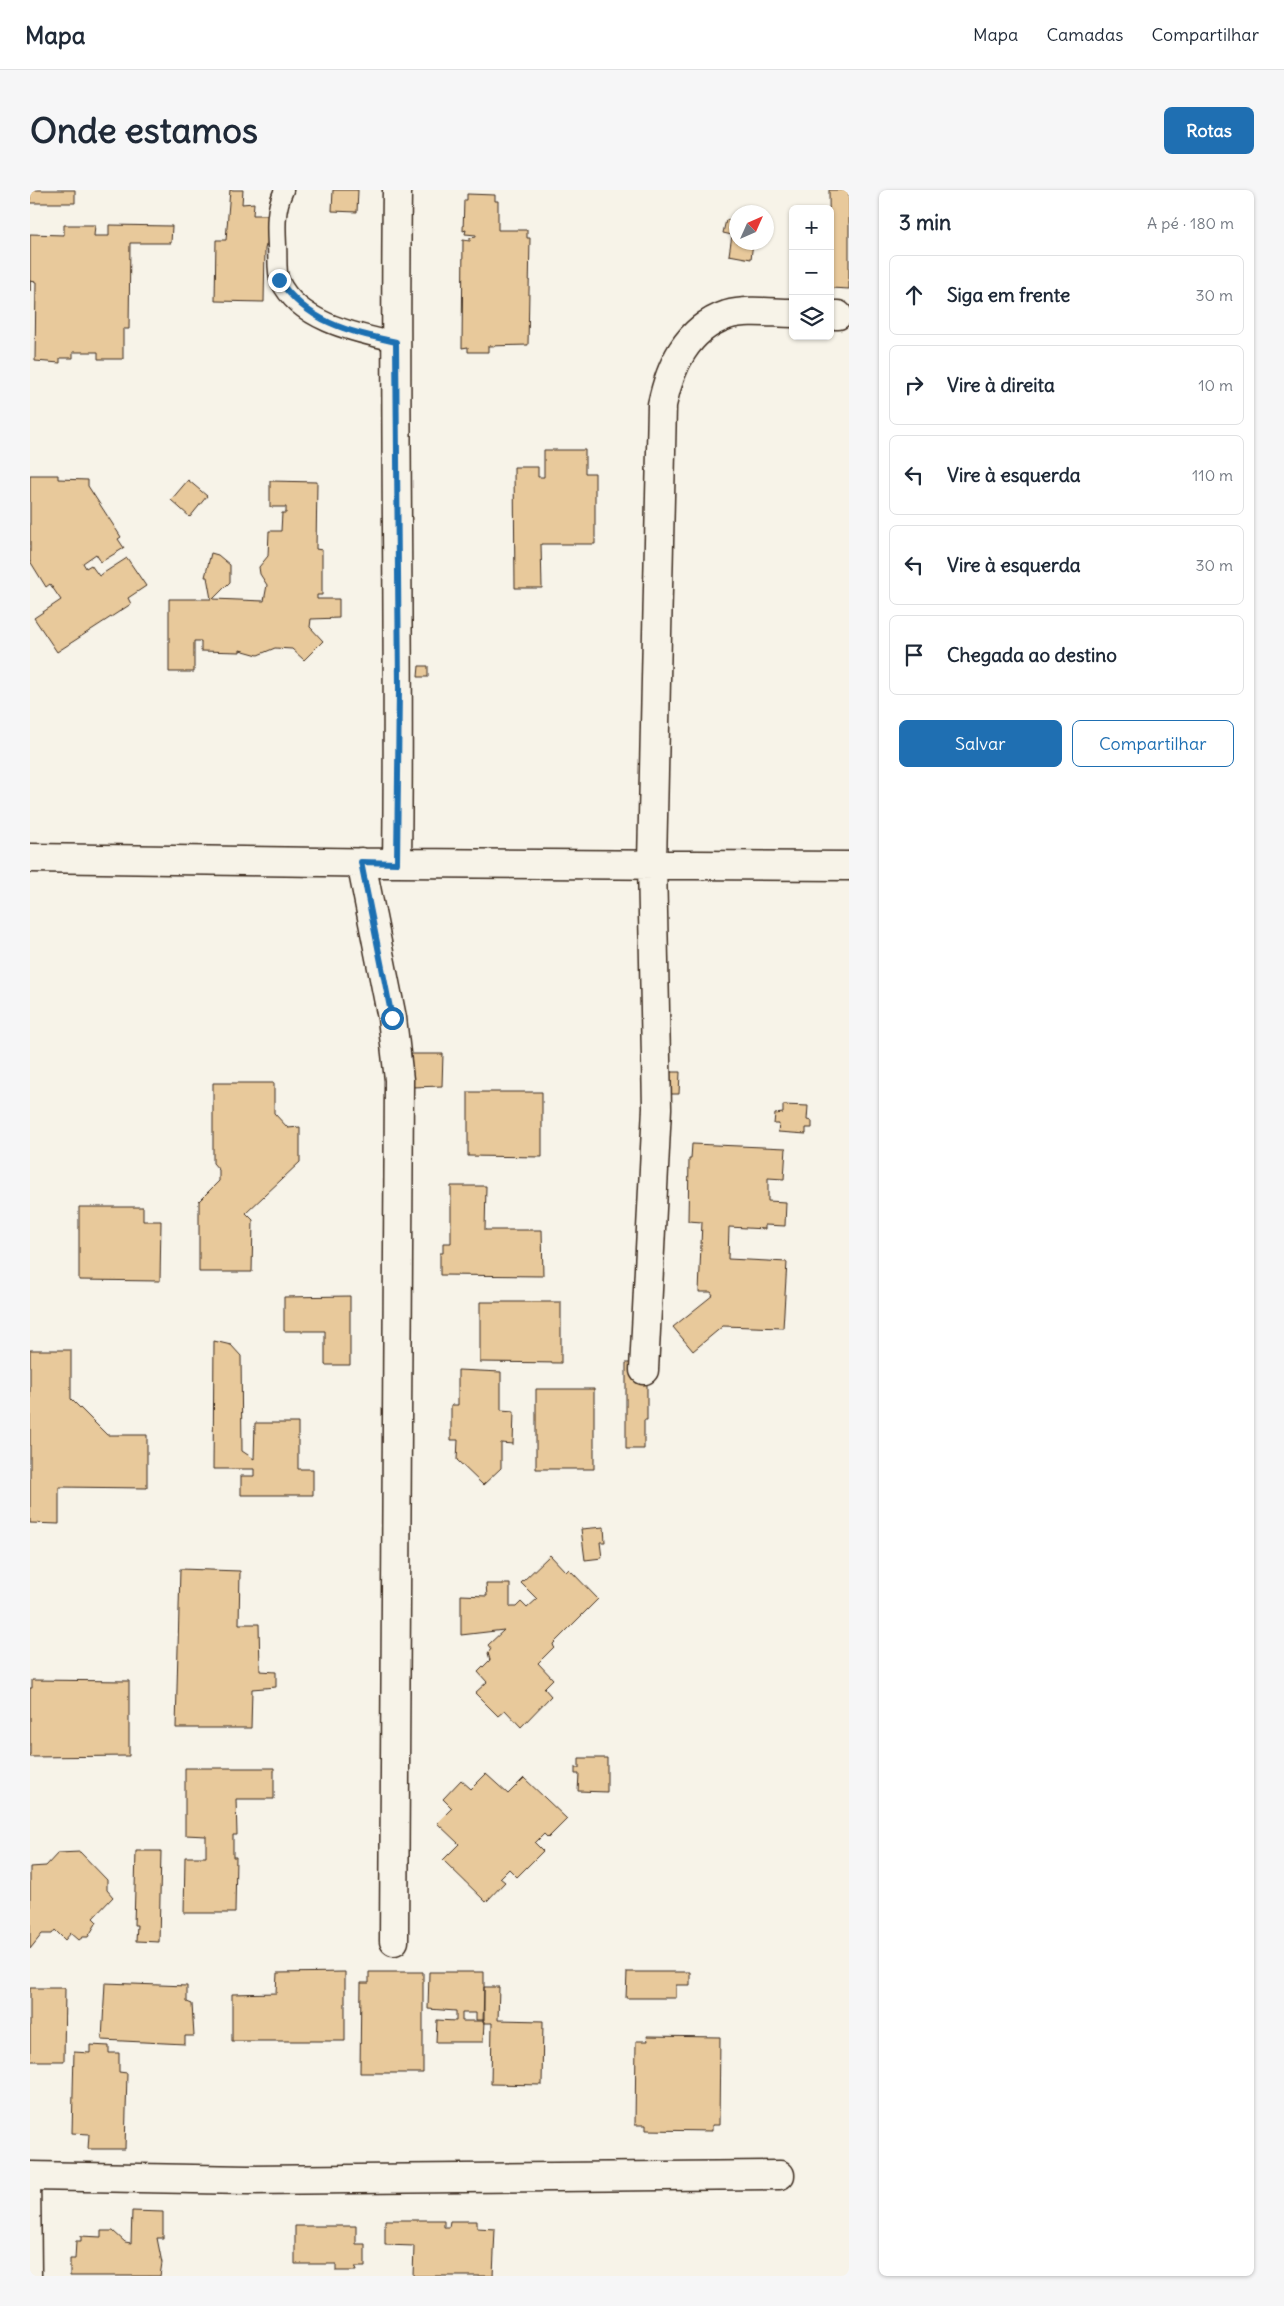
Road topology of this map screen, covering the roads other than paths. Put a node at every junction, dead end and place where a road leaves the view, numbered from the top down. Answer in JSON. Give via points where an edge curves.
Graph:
{"nodes":[{"id":1,"x":284,"y":190,"type":"edge"},
{"id":2,"x":397,"y":190,"type":"edge"},
{"id":3,"x":789,"y":313,"type":"edge"},
{"id":4,"x":396,"y":342,"type":"junction"},
{"id":5,"x":30,"y":858,"type":"edge"},
{"id":6,"x":361,"y":862,"type":"junction"},
{"id":7,"x":397,"y":863,"type":"junction"},
{"id":8,"x":652,"y":863,"type":"junction"},
{"id":9,"x":849,"y":866,"type":"edge"},
{"id":10,"x":644,"y":1370,"type":"dead end"},
{"id":11,"x":394,"y":1940,"type":"dead end"},
{"id":12,"x":780,"y":2175,"type":"dead end"},
{"id":13,"x":31,"y":2176,"type":"edge"},
{"id":14,"x":32,"y":2276,"type":"edge"}],
"edges":[{"from":1,"to":4,"type":"lane","via":[[277,205],[276,229],[279,280],[289,294],[302,307],[322,318],[354,332]]},
{"from":2,"to":4,"type":"street"},
{"from":3,"to":8,"type":"street","via":[[726,315],[692,338],[680,352],[666,383],[662,406]]},
{"from":4,"to":7,"type":"street"},
{"from":5,"to":6,"type":"street"},
{"from":6,"to":7,"type":"street"},
{"from":6,"to":11,"type":"street","via":[[392,1018],[398,1080]]},
{"from":7,"to":8,"type":"street"},
{"from":8,"to":9,"type":"street"},
{"from":8,"to":10,"type":"street","via":[[657,1108]]},
{"from":12,"to":13,"type":"street","via":[[248,2180]]},
{"from":13,"to":14,"type":"lane"}]}
